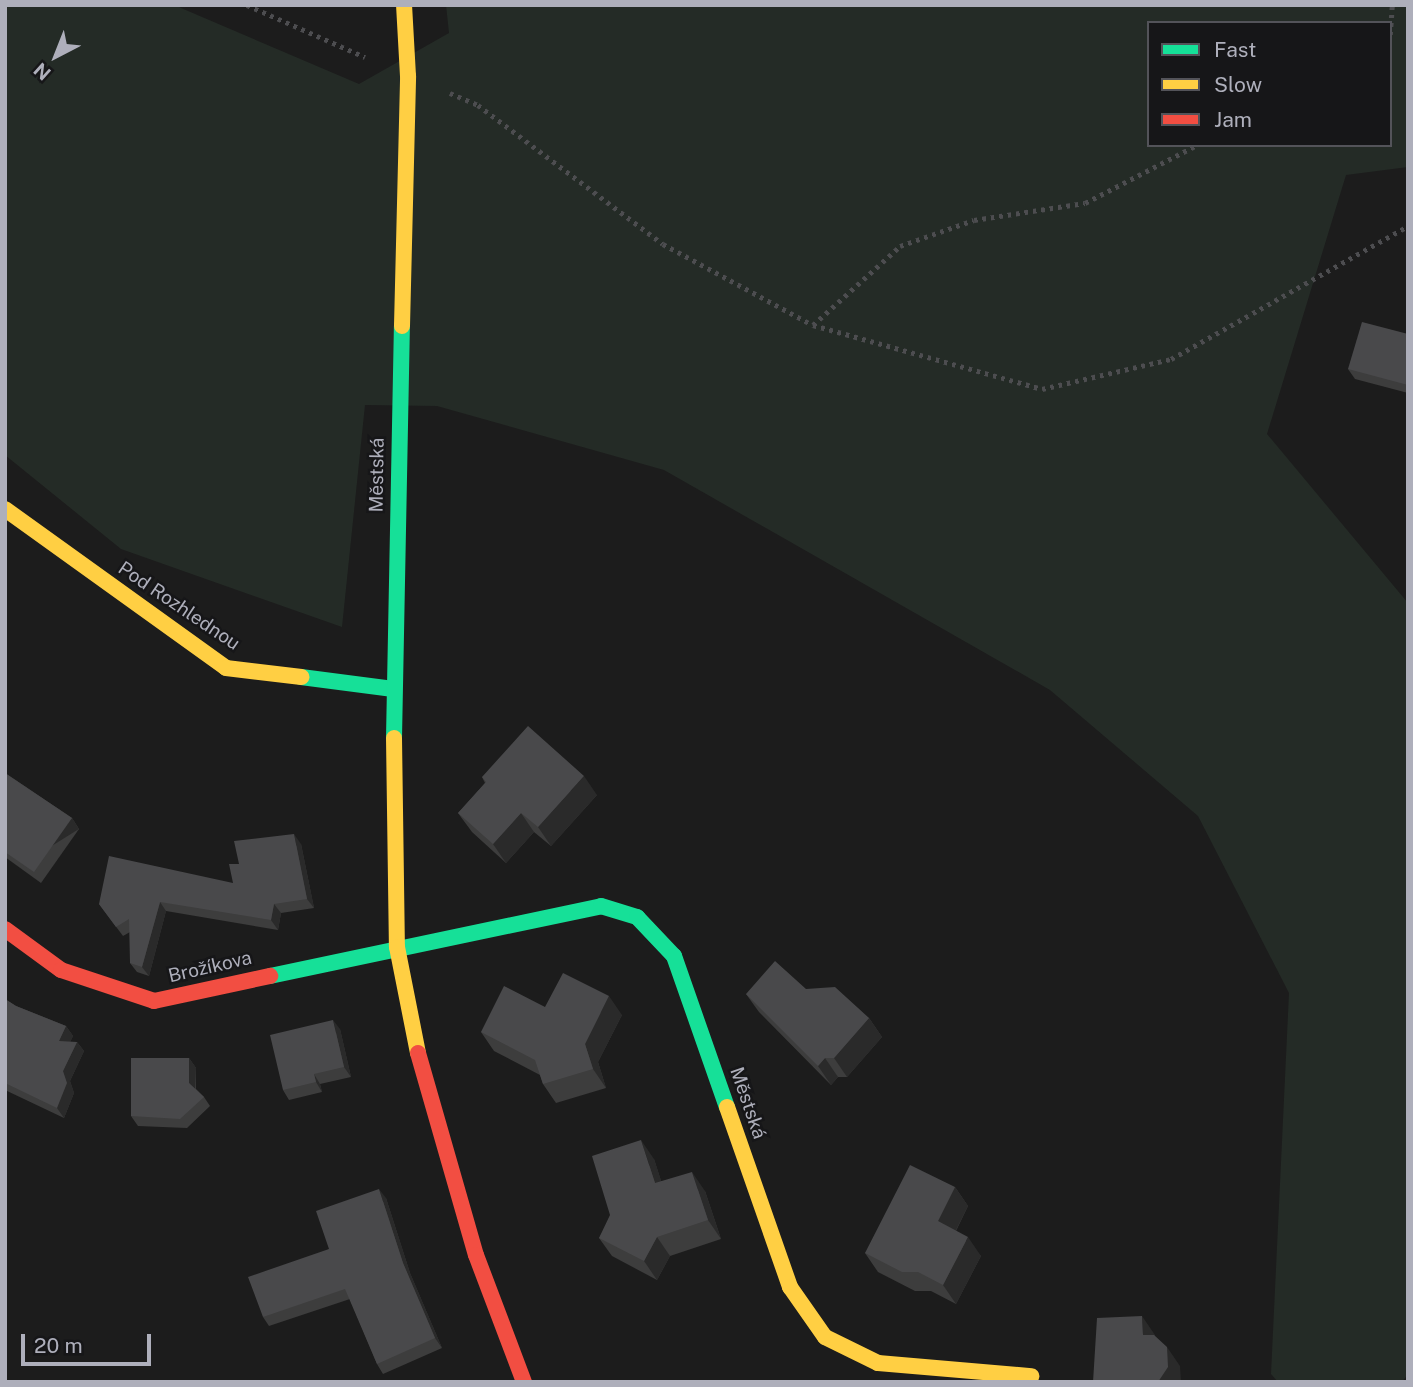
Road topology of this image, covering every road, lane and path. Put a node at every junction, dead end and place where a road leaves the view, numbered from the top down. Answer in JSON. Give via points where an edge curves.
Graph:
{"nodes":[{"id":1,"x":247,"y":5,"type":"edge"},
{"id":2,"x":404,"y":5,"type":"edge"},
{"id":3,"x":408,"y":76,"type":"junction"},
{"id":4,"x":1193,"y":147,"type":"edge"},
{"id":5,"x":1408,"y":226,"type":"edge"},
{"id":6,"x":813,"y":324,"type":"junction"},
{"id":7,"x":5,"y":509,"type":"edge"},
{"id":8,"x":393,"y":689,"type":"junction"},
{"id":9,"x":5,"y":929,"type":"edge"},
{"id":10,"x":397,"y":947,"type":"junction"},
{"id":11,"x":1031,"y":1376,"type":"dead end"},
{"id":12,"x":524,"y":1382,"type":"edge"}],
"edges":[{"from":1,"to":3,"type":"path"},
{"from":2,"to":3,"type":"street","name":"Městská"},
{"from":3,"to":6,"type":"path","via":[[478,104],[663,244]]},
{"from":3,"to":8,"type":"street","name":"Městská"},
{"from":4,"to":6,"type":"path","via":[[1085,203],[974,220],[900,246]]},
{"from":5,"to":6,"type":"path","via":[[1171,359],[1042,389]]},
{"from":7,"to":8,"type":"street","name":"Pod Rozhlednou","via":[[226,668]]},
{"from":8,"to":10,"type":"street","name":"Městská"},
{"from":9,"to":10,"type":"street","name":"Brožíkova","via":[[61,970],[155,1001]]},
{"from":10,"to":11,"type":"street","name":"Městská","via":[[601,906],[637,917],[674,956],[790,1287],[825,1337],[878,1363]]},
{"from":10,"to":12,"type":"street","name":"Městská","via":[[425,1088],[476,1255]]}]}
